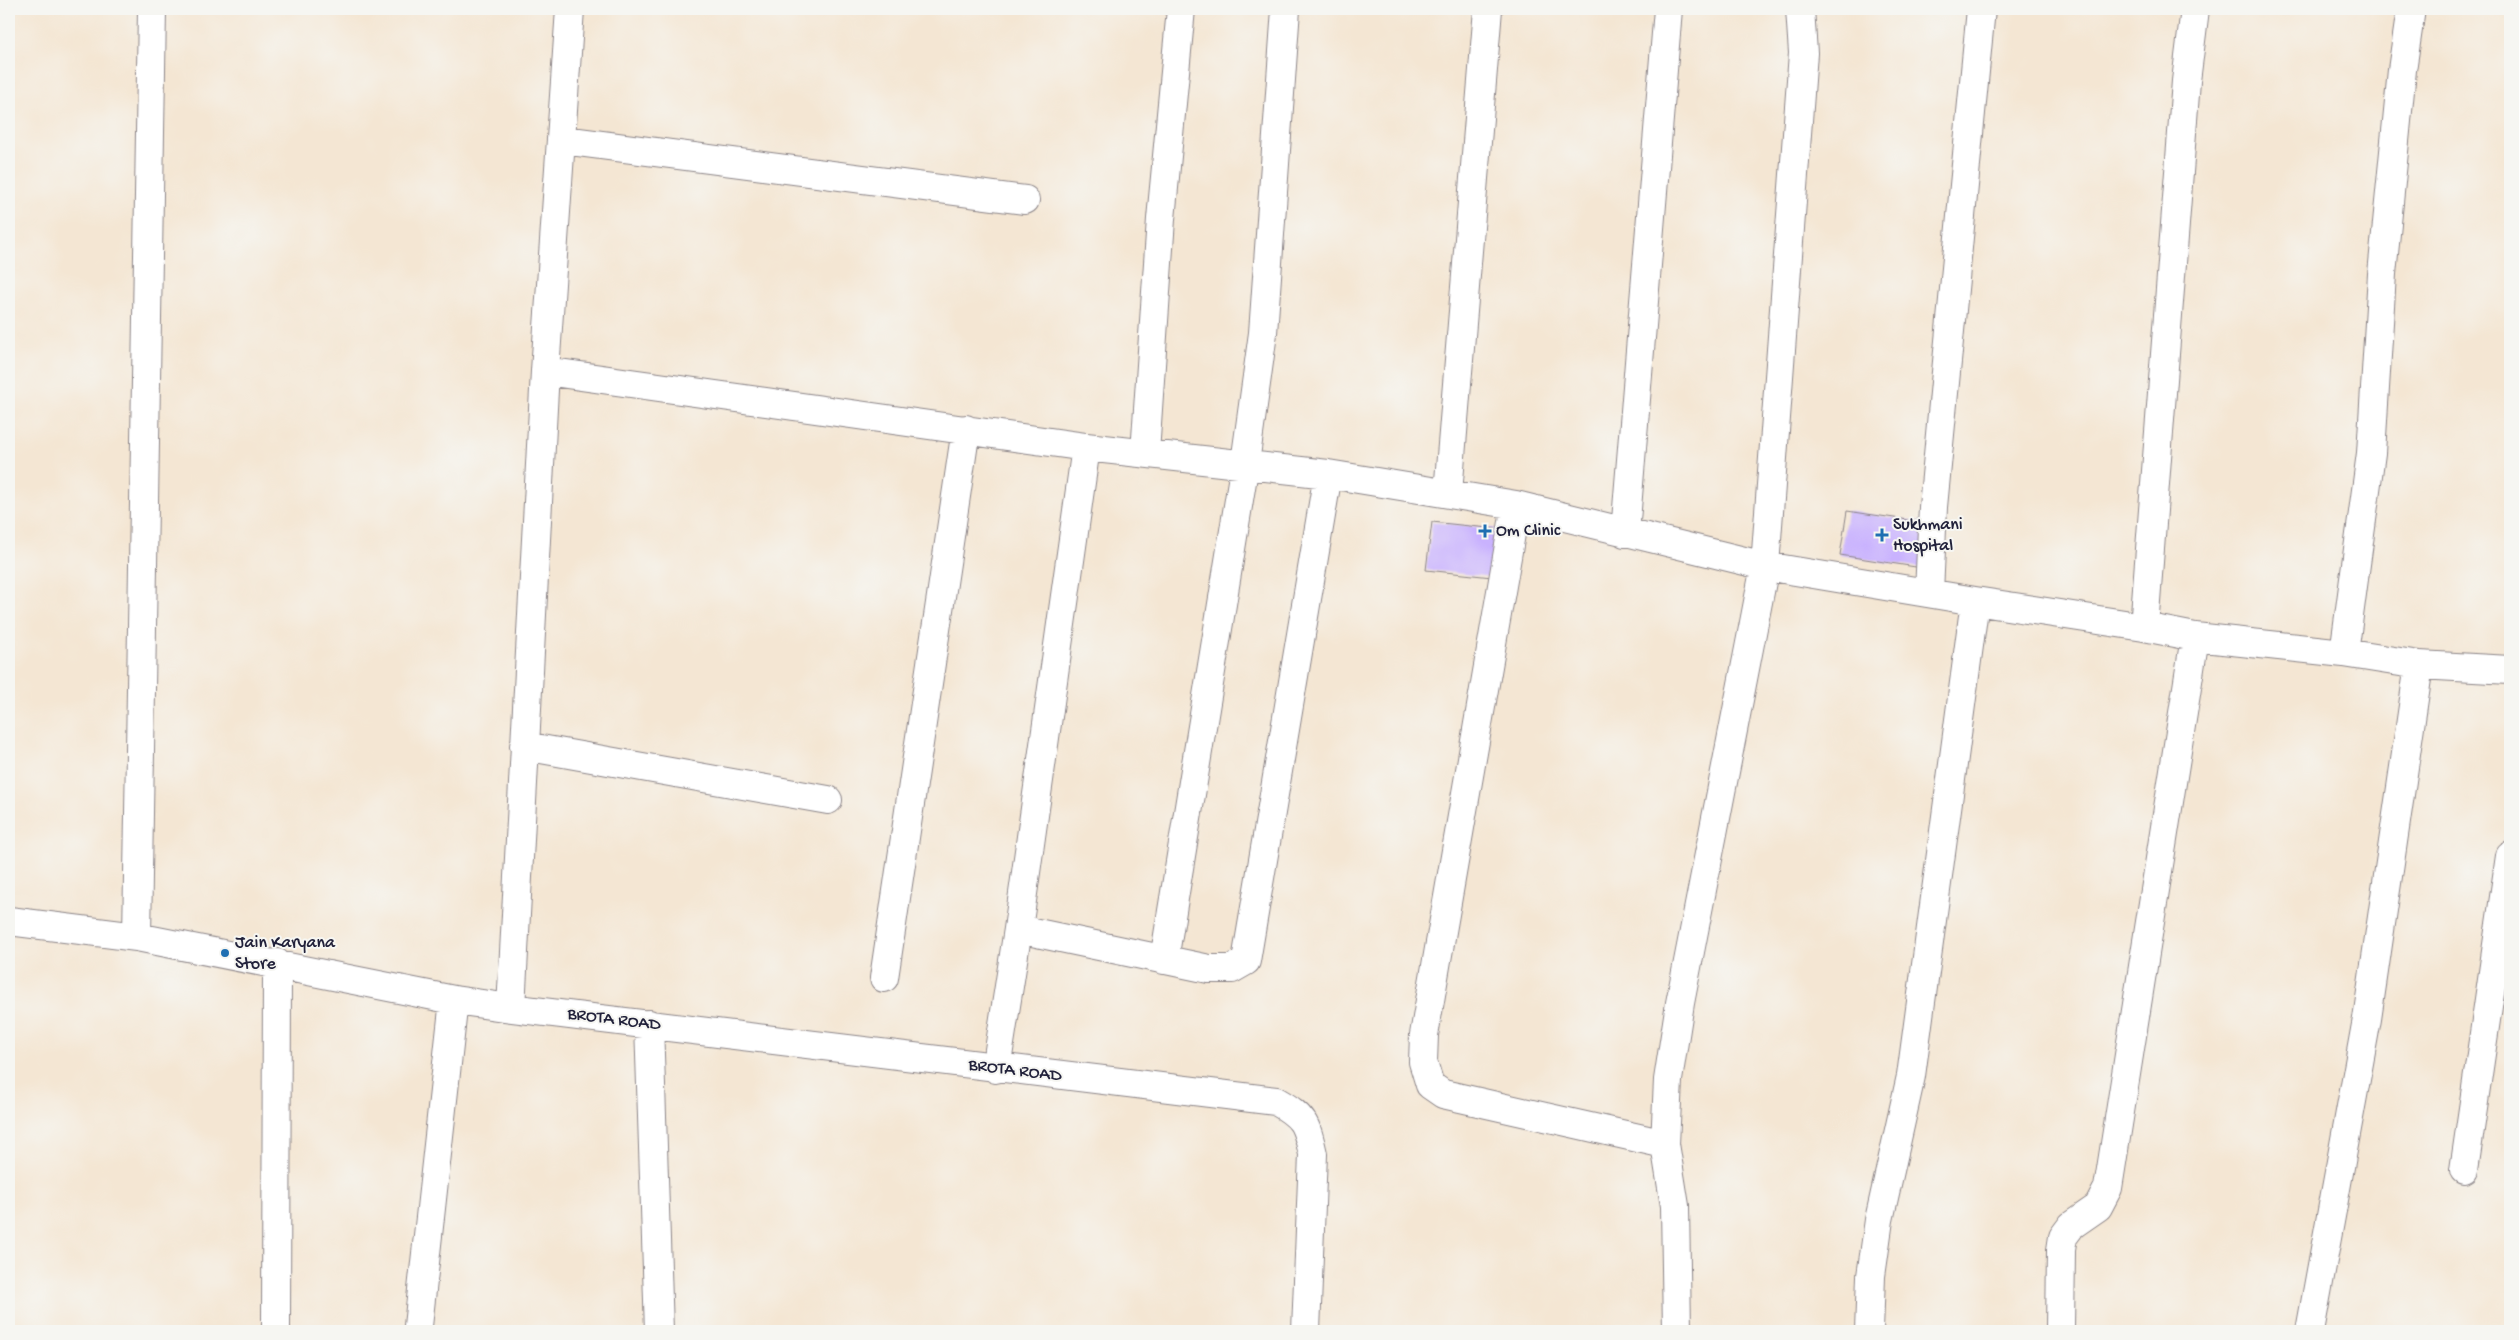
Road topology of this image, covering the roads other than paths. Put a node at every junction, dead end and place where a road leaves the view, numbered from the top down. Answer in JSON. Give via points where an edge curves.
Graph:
{"nodes":[{"id":1,"x":152,"y":9,"type":"edge"},
{"id":2,"x":570,"y":9,"type":"edge"},
{"id":3,"x":1181,"y":9,"type":"edge"},
{"id":4,"x":1286,"y":9,"type":"edge"},
{"id":5,"x":1488,"y":9,"type":"edge"},
{"id":6,"x":1668,"y":9,"type":"edge"},
{"id":7,"x":1800,"y":9,"type":"edge"},
{"id":8,"x":1981,"y":9,"type":"edge"},
{"id":9,"x":2195,"y":9,"type":"edge"},
{"id":10,"x":2411,"y":9,"type":"edge"},
{"id":11,"x":562,"y":140,"type":"junction"},
{"id":12,"x":1025,"y":200,"type":"dead end"},
{"id":13,"x":545,"y":371,"type":"junction"},
{"id":14,"x":966,"y":429,"type":"junction"},
{"id":15,"x":1086,"y":447,"type":"junction"},
{"id":16,"x":1145,"y":453,"type":"junction"},
{"id":17,"x":1246,"y":463,"type":"junction"},
{"id":18,"x":1328,"y":474,"type":"junction"},
{"id":19,"x":1448,"y":493,"type":"junction"},
{"id":20,"x":1516,"y":506,"type":"junction"},
{"id":21,"x":1625,"y":533,"type":"junction"},
{"id":22,"x":1765,"y":566,"type":"junction"},
{"id":23,"x":1929,"y":592,"type":"junction"},
{"id":24,"x":1976,"y":601,"type":"junction"},
{"id":25,"x":2144,"y":627,"type":"junction"},
{"id":26,"x":2194,"y":637,"type":"junction"},
{"id":27,"x":2344,"y":653,"type":"junction"},
{"id":28,"x":2419,"y":665,"type":"junction"},
{"id":29,"x":2510,"y":670,"type":"edge"},
{"id":30,"x":524,"y":746,"type":"junction"},
{"id":31,"x":828,"y":800,"type":"dead end"},
{"id":32,"x":2510,"y":856,"type":"edge"},
{"id":33,"x":9,"y":922,"type":"edge"},
{"id":34,"x":1018,"y":929,"type":"junction"},
{"id":35,"x":137,"y":937,"type":"junction"},
{"id":36,"x":1164,"y":960,"type":"junction"},
{"id":37,"x":277,"y":963,"type":"junction"},
{"id":38,"x":884,"y":978,"type":"dead end"},
{"id":39,"x":454,"y":1000,"type":"junction"},
{"id":40,"x":511,"y":1008,"type":"junction"},
{"id":41,"x":649,"y":1024,"type":"junction"},
{"id":42,"x":996,"y":1068,"type":"junction"},
{"id":43,"x":1665,"y":1144,"type":"junction"},
{"id":44,"x":2464,"y":1170,"type":"dead end"},
{"id":45,"x":418,"y":1326,"type":"dead end"},
{"id":46,"x":276,"y":1331,"type":"edge"},
{"id":47,"x":659,"y":1331,"type":"edge"},
{"id":48,"x":1306,"y":1331,"type":"edge"},
{"id":49,"x":1677,"y":1331,"type":"edge"},
{"id":50,"x":1869,"y":1331,"type":"edge"},
{"id":51,"x":2060,"y":1331,"type":"edge"},
{"id":52,"x":2310,"y":1331,"type":"edge"}],
"edges":[{"from":1,"to":35,"type":"street"},
{"from":2,"to":11,"type":"street"},
{"from":3,"to":16,"type":"street","via":[[1161,219]]},
{"from":4,"to":17,"type":"street","via":[[1263,333]]},
{"from":5,"to":19,"type":"street"},
{"from":6,"to":21,"type":"street"},
{"from":7,"to":22,"type":"street","via":[[1804,54]]},
{"from":8,"to":23,"type":"street","via":[[1934,507]]},
{"from":9,"to":25,"type":"street","via":[[2186,81]]},
{"from":10,"to":27,"type":"street","via":[[2382,274],[2371,453]]},
{"from":11,"to":12,"type":"street"},
{"from":11,"to":13,"type":"street"},
{"from":13,"to":14,"type":"street"},
{"from":13,"to":30,"type":"street"},
{"from":14,"to":15,"type":"street"},
{"from":14,"to":38,"type":"street"},
{"from":15,"to":16,"type":"street"},
{"from":15,"to":34,"type":"street"},
{"from":16,"to":17,"type":"street"},
{"from":17,"to":18,"type":"street"},
{"from":17,"to":36,"type":"street"},
{"from":18,"to":19,"type":"street"},
{"from":18,"to":36,"type":"street","via":[[1246,961],[1232,969],[1209,969]]},
{"from":19,"to":20,"type":"street"},
{"from":20,"to":21,"type":"street"},
{"from":20,"to":43,"type":"street","via":[[1424,1035],[1423,1062],[1430,1085],[1443,1094]]},
{"from":21,"to":22,"type":"street"},
{"from":22,"to":23,"type":"street"},
{"from":22,"to":43,"type":"street","via":[[1680,1003],[1668,1080]]},
{"from":23,"to":24,"type":"street"},
{"from":24,"to":25,"type":"street"},
{"from":24,"to":50,"type":"street","via":[[1911,1076],[1878,1220]]},
{"from":25,"to":26,"type":"street"},
{"from":26,"to":27,"type":"street"},
{"from":26,"to":51,"type":"street","via":[[2108,1188],[2098,1207],[2072,1225],[2063,1237]]},
{"from":27,"to":28,"type":"street"},
{"from":28,"to":29,"type":"street"},
{"from":28,"to":52,"type":"street","via":[[2366,1018]]},
{"from":30,"to":31,"type":"street"},
{"from":30,"to":40,"type":"street"},
{"from":32,"to":44,"type":"street"},
{"from":33,"to":35,"type":"street","name":"BROTA ROAD"},
{"from":34,"to":36,"type":"street"},
{"from":34,"to":42,"type":"street"},
{"from":35,"to":37,"type":"street","name":"BROTA ROAD"},
{"from":37,"to":39,"type":"street","name":"BROTA ROAD"},
{"from":37,"to":46,"type":"street"},
{"from":39,"to":40,"type":"street","name":"BROTA ROAD"},
{"from":39,"to":45,"type":"street"},
{"from":40,"to":41,"type":"street","name":"BROTA ROAD"},
{"from":41,"to":42,"type":"street","name":"BROTA ROAD"},
{"from":41,"to":47,"type":"street"},
{"from":42,"to":48,"type":"street","name":"BROTA ROAD","via":[[1276,1101],[1298,1114],[1308,1133],[1313,1154]]},
{"from":43,"to":49,"type":"street","via":[[1675,1206]]}]}
